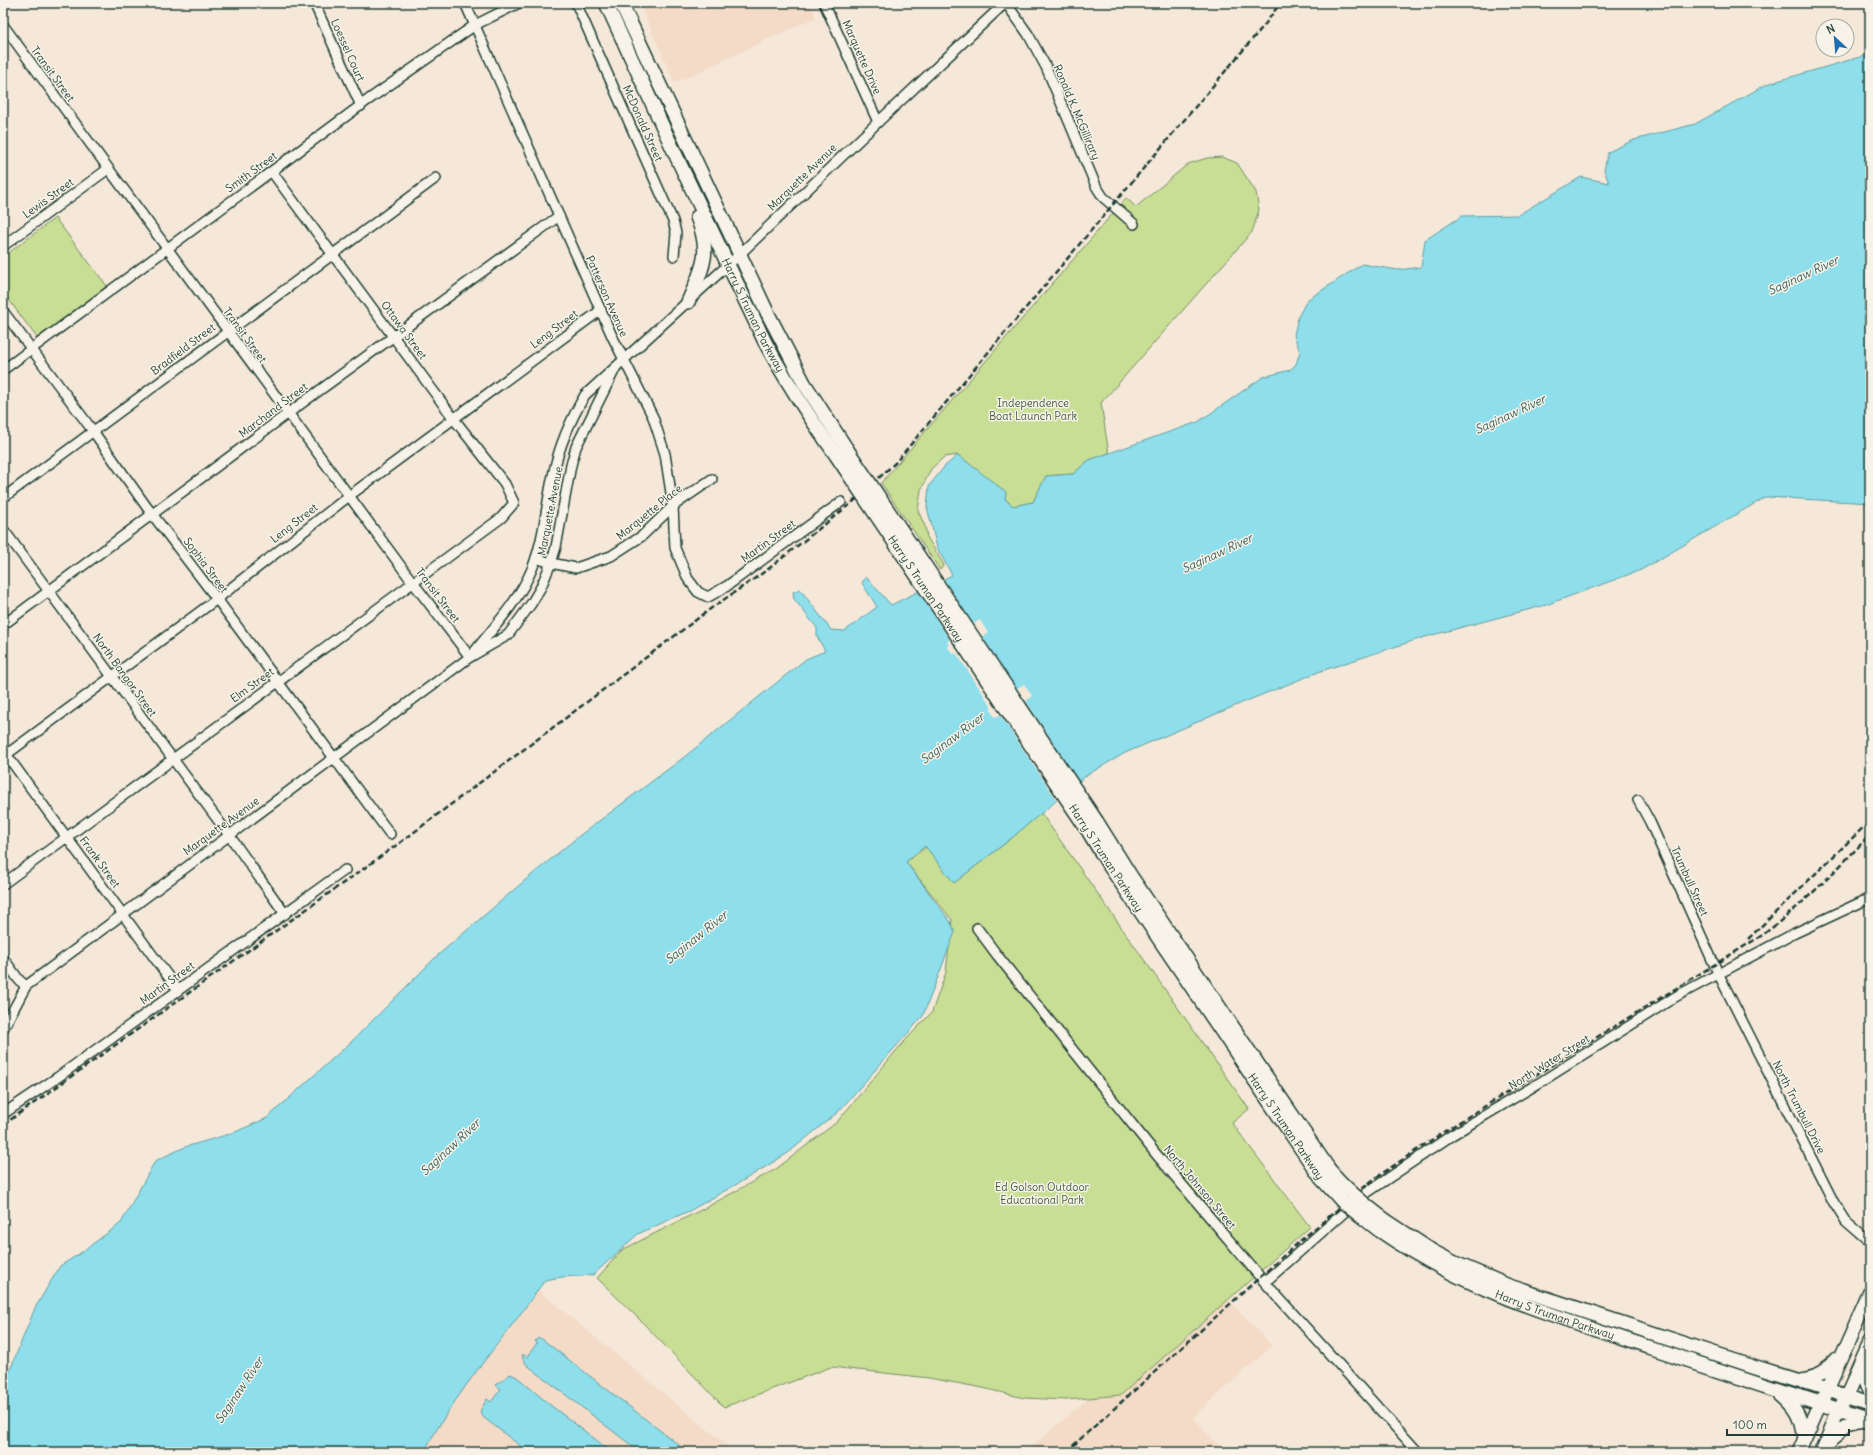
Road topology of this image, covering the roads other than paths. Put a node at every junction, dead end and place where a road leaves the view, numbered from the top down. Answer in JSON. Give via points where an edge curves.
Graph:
{"nodes":[{"id":1,"x":314,"y":3,"type":"edge"},
{"id":2,"x":465,"y":3,"type":"edge"},
{"id":3,"x":519,"y":3,"type":"edge"},
{"id":4,"x":576,"y":3,"type":"edge"},
{"id":5,"x":606,"y":3,"type":"edge"},
{"id":6,"x":621,"y":3,"type":"edge"},
{"id":7,"x":824,"y":3,"type":"edge"},
{"id":8,"x":1006,"y":3,"type":"edge"},
{"id":9,"x":3,"y":25,"type":"edge"},
{"id":10,"x":475,"y":25,"type":"junction"},
{"id":11,"x":361,"y":106,"type":"junction"},
{"id":12,"x":878,"y":122,"type":"junction"},
{"id":13,"x":108,"y":169,"type":"junction"},
{"id":14,"x":272,"y":172,"type":"junction"},
{"id":15,"x":436,"y":178,"type":"dead end"},
{"id":16,"x":690,"y":186,"type":"junction"},
{"id":17,"x":559,"y":216,"type":"junction"},
{"id":18,"x":1134,"y":224,"type":"dead end"},
{"id":19,"x":3,"y":246,"type":"edge"},
{"id":20,"x":167,"y":248,"type":"junction"},
{"id":21,"x":334,"y":254,"type":"junction"},
{"id":22,"x":740,"y":254,"type":"junction"},
{"id":23,"x":674,"y":256,"type":"dead end"},
{"id":24,"x":728,"y":265,"type":"junction"},
{"id":25,"x":688,"y":302,"type":"junction"},
{"id":26,"x":601,"y":310,"type":"junction"},
{"id":27,"x":3,"y":311,"type":"edge"},
{"id":28,"x":227,"y":331,"type":"junction"},
{"id":29,"x":394,"y":337,"type":"junction"},
{"id":30,"x":32,"y":349,"type":"junction"},
{"id":31,"x":624,"y":360,"type":"junction"},
{"id":32,"x":615,"y":369,"type":"junction"},
{"id":33,"x":3,"y":370,"type":"edge"},
{"id":34,"x":289,"y":414,"type":"junction"},
{"id":35,"x":454,"y":419,"type":"junction"},
{"id":36,"x":93,"y":432,"type":"junction"},
{"id":37,"x":841,"y":451,"type":"junction"},
{"id":38,"x":712,"y":479,"type":"dead end"},
{"id":39,"x":349,"y":496,"type":"junction"},
{"id":40,"x":3,"y":498,"type":"edge"},
{"id":41,"x":841,"y":502,"type":"dead end"},
{"id":42,"x":514,"y":503,"type":"joint"},
{"id":43,"x":673,"y":506,"type":"junction"},
{"id":44,"x":153,"y":514,"type":"junction"},
{"id":45,"x":3,"y":529,"type":"edge"},
{"id":46,"x":536,"y":558,"type":"junction"},
{"id":47,"x":552,"y":563,"type":"junction"},
{"id":48,"x":412,"y":582,"type":"junction"},
{"id":49,"x":48,"y":592,"type":"junction"},
{"id":50,"x":708,"y":598,"type":"joint"},
{"id":51,"x":217,"y":599,"type":"junction"},
{"id":52,"x":3,"y":625,"type":"edge"},
{"id":53,"x":470,"y":657,"type":"junction"},
{"id":54,"x":112,"y":677,"type":"junction"},
{"id":55,"x":276,"y":682,"type":"junction"},
{"id":56,"x":4,"y":754,"type":"edge"},
{"id":57,"x":334,"y":758,"type":"junction"},
{"id":58,"x":172,"y":759,"type":"junction"},
{"id":59,"x":1638,"y":800,"type":"dead end"},
{"id":60,"x":390,"y":834,"type":"dead end"},
{"id":61,"x":229,"y":835,"type":"junction"},
{"id":62,"x":67,"y":837,"type":"junction"},
{"id":63,"x":345,"y":870,"type":"dead end"},
{"id":64,"x":3,"y":884,"type":"edge"},
{"id":65,"x":1870,"y":898,"type":"edge"},
{"id":66,"x":123,"y":913,"type":"junction"},
{"id":67,"x":285,"y":914,"type":"junction"},
{"id":68,"x":977,"y":928,"type":"dead end"},
{"id":69,"x":3,"y":958,"type":"edge"},
{"id":70,"x":1718,"y":973,"type":"junction"},
{"id":71,"x":26,"y":986,"type":"junction"},
{"id":72,"x":178,"y":990,"type":"junction"},
{"id":73,"x":3,"y":1029,"type":"edge"},
{"id":74,"x":3,"y":1114,"type":"edge"},
{"id":75,"x":1384,"y":1226,"type":"junction"},
{"id":76,"x":1870,"y":1242,"type":"edge"},
{"id":77,"x":1265,"y":1282,"type":"junction"},
{"id":78,"x":1870,"y":1292,"type":"edge"},
{"id":79,"x":1870,"y":1342,"type":"edge"},
{"id":80,"x":1843,"y":1352,"type":"junction"},
{"id":81,"x":1860,"y":1365,"type":"junction"},
{"id":82,"x":1795,"y":1379,"type":"junction"},
{"id":83,"x":1777,"y":1389,"type":"junction"},
{"id":84,"x":1827,"y":1389,"type":"junction"},
{"id":85,"x":1870,"y":1393,"type":"edge"},
{"id":86,"x":1846,"y":1395,"type":"junction"},
{"id":87,"x":1820,"y":1404,"type":"junction"},
{"id":88,"x":1870,"y":1404,"type":"edge"},
{"id":89,"x":1839,"y":1410,"type":"junction"},
{"id":90,"x":1870,"y":1421,"type":"edge"},
{"id":91,"x":1805,"y":1438,"type":"junction"},
{"id":92,"x":1822,"y":1449,"type":"edge"},
{"id":93,"x":1418,"y":1452,"type":"edge"},
{"id":94,"x":1799,"y":1452,"type":"edge"}],
"edges":[{"from":1,"to":11,"type":"street","name":"Loessel Court"},
{"from":2,"to":10,"type":"street","name":"Patterson Avenue"},
{"from":3,"to":10,"type":"street","name":"Smith Street"},
{"from":4,"to":23,"type":"street","name":"McDonald Street","via":[[673,221],[676,233]]},
{"from":5,"to":16,"type":"main road","name":"Harry S Truman Parkway"},
{"from":6,"to":22,"type":"main road","name":"Harry S Truman Parkway"},
{"from":7,"to":12,"type":"street","name":"Marquette Drive"},
{"from":8,"to":12,"type":"street","name":"Marquette Avenue"},
{"from":8,"to":18,"type":"street","name":"Ronald K. McGillirary","via":[[1028,34],[1046,67],[1096,186],[1103,197]]},
{"from":9,"to":13,"type":"street","name":"Transit Street"},
{"from":10,"to":11,"type":"street","name":"Smith Street"},
{"from":10,"to":17,"type":"street","name":"Patterson Avenue"},
{"from":11,"to":14,"type":"street","name":"Smith Street"},
{"from":12,"to":22,"type":"street","name":"Marquette Avenue"},
{"from":13,"to":19,"type":"street","name":"Lewis Street"},
{"from":13,"to":20,"type":"street","name":"Transit Street"},
{"from":14,"to":20,"type":"street","name":"Smith Street"},
{"from":14,"to":21,"type":"street","name":"Ottawa Street"},
{"from":15,"to":21,"type":"street","name":"Bradfield Street"},
{"from":16,"to":24,"type":"main road","name":"Harry S Truman Parkway"},
{"from":16,"to":25,"type":"main road","via":[[706,250],[703,266]]},
{"from":17,"to":26,"type":"street","name":"Patterson Avenue"},
{"from":17,"to":29,"type":"street","name":"Marchand Street"},
{"from":20,"to":28,"type":"street","name":"Transit Street"},
{"from":20,"to":30,"type":"street","name":"Smith Street"},
{"from":21,"to":28,"type":"street","name":"Bradfield Street"},
{"from":21,"to":29,"type":"street","name":"Ottawa Street"},
{"from":22,"to":24,"type":"street","name":"Marquette Avenue"},
{"from":22,"to":37,"type":"main road","name":"Harry S Truman Parkway","via":[[767,312]]},
{"from":24,"to":25,"type":"street","name":"Marquette Avenue"},
{"from":24,"to":37,"type":"main road","name":"Harry S Truman Parkway","via":[[779,369],[810,418]]},
{"from":25,"to":31,"type":"street","name":"Marquette Avenue"},
{"from":26,"to":31,"type":"street","name":"Patterson Avenue"},
{"from":26,"to":35,"type":"street","name":"Leng Street"},
{"from":27,"to":30,"type":"street","name":"Sophia Street"},
{"from":28,"to":34,"type":"street","name":"Transit Street"},
{"from":28,"to":36,"type":"street","name":"Bradfield Street"},
{"from":29,"to":34,"type":"street","name":"Marchand Street"},
{"from":29,"to":35,"type":"street","name":"Ottawa Street"},
{"from":30,"to":33,"type":"street","name":"Smith Street"},
{"from":30,"to":36,"type":"street","name":"Sophia Street"},
{"from":31,"to":32,"type":"street","name":"Marquette Avenue"},
{"from":31,"to":43,"type":"street","name":"Patterson Avenue","via":[[654,417],[665,454]]},
{"from":32,"to":46,"type":"street","name":"Marquette Avenue","via":[[585,395],[567,429],[554,471]]},
{"from":32,"to":47,"type":"street","name":"Marquette Avenue","via":[[576,447]]},
{"from":34,"to":39,"type":"street","name":"Transit Street"},
{"from":34,"to":44,"type":"street","name":"Marchand Street"},
{"from":35,"to":39,"type":"street","name":"Leng Street"},
{"from":35,"to":42,"type":"street","name":"Ottawa Street","via":[[505,484]]},
{"from":36,"to":40,"type":"street","name":"Bradfield Street"},
{"from":36,"to":44,"type":"street","name":"Sophia Street"},
{"from":37,"to":75,"type":"main road","name":"Harry S Truman Parkway","bridge":true,"via":[[1092,825],[1130,875],[1325,1173],[1341,1184]]},
{"from":38,"to":43,"type":"street","name":"Marquette Place"},
{"from":39,"to":48,"type":"street","name":"Transit Street"},
{"from":39,"to":51,"type":"street","name":"Leng Street"},
{"from":41,"to":50,"type":"street","name":"Martin Street"},
{"from":42,"to":48,"type":"street","name":"Elm Street","via":[[501,518]]},
{"from":43,"to":47,"type":"street","name":"Marquette Place","via":[[642,536],[611,556],[576,568]]},
{"from":43,"to":50,"type":"street","name":"Patterson Avenue","via":[[675,548],[681,564],[694,588]]},
{"from":44,"to":49,"type":"street","name":"Marchand Street"},
{"from":44,"to":51,"type":"street","name":"Sophia Street"},
{"from":45,"to":49,"type":"street","name":"North Bangor Street"},
{"from":46,"to":47,"type":"street"},
{"from":46,"to":53,"type":"street","name":"Marquette Avenue","via":[[512,606]]},
{"from":47,"to":53,"type":"street","name":"Marquette Avenue","via":[[531,604],[508,635]]},
{"from":48,"to":53,"type":"street","name":"Transit Street"},
{"from":48,"to":55,"type":"street","name":"Elm Street"},
{"from":49,"to":52,"type":"street","name":"Marchand Street"},
{"from":49,"to":54,"type":"street","name":"North Bangor Street"},
{"from":51,"to":54,"type":"street","name":"Leng Street"},
{"from":51,"to":55,"type":"street","name":"Sophia Street"},
{"from":53,"to":57,"type":"street","name":"Marquette Avenue"},
{"from":54,"to":56,"type":"street","name":"Leng Street"},
{"from":54,"to":58,"type":"street","name":"North Bangor Street"},
{"from":55,"to":57,"type":"street","name":"Sophia Street"},
{"from":55,"to":58,"type":"street","name":"Elm Street"},
{"from":56,"to":62,"type":"street","name":"Frank Street"},
{"from":57,"to":60,"type":"street","name":"Sophia Street"},
{"from":57,"to":61,"type":"street","name":"Marquette Avenue"},
{"from":58,"to":61,"type":"street","name":"North Bangor Street"},
{"from":58,"to":62,"type":"street","name":"Elm Street"},
{"from":59,"to":70,"type":"street","name":"Trumbull Street"},
{"from":61,"to":66,"type":"street","name":"Marquette Avenue"},
{"from":61,"to":67,"type":"street","name":"North Bangor Street"},
{"from":62,"to":64,"type":"street","name":"Elm Street"},
{"from":62,"to":66,"type":"street","name":"Frank Street"},
{"from":63,"to":67,"type":"street","name":"Martin Street"},
{"from":65,"to":70,"type":"street","name":"North Water Street"},
{"from":66,"to":71,"type":"street","name":"Marquette Avenue"},
{"from":66,"to":72,"type":"street","name":"Frank Street"},
{"from":67,"to":72,"type":"street","name":"Martin Street"},
{"from":68,"to":77,"type":"street","name":"North Johnson Street","via":[[1156,1154]]},
{"from":69,"to":71,"type":"street"},
{"from":70,"to":76,"type":"street","name":"North Trumbull Drive","via":[[1834,1203],[1846,1222]]},
{"from":70,"to":77,"type":"street","name":"North Water Street","via":[[1675,997],[1401,1168],[1344,1211]]},
{"from":71,"to":73,"type":"street","name":"Marquette Avenue"},
{"from":72,"to":74,"type":"street","name":"Martin Street"},
{"from":75,"to":82,"type":"main road","name":"Harry S Truman Parkway","via":[[1455,1263],[1509,1286]]},
{"from":75,"to":83,"type":"main road","name":"Harry S Truman Parkway","via":[[1401,1245],[1492,1293]]},
{"from":77,"to":93,"type":"street","name":"North Johnson Street"},
{"from":78,"to":80,"type":"main road"},
{"from":79,"to":81,"type":"main road"},
{"from":80,"to":82,"type":"main road","via":[[1829,1369],[1808,1378]]},
{"from":80,"to":84,"type":"main road"},
{"from":81,"to":85,"type":"main road"},
{"from":81,"to":86,"type":"main road"},
{"from":82,"to":84,"type":"main road","name":"Harry S Truman Parkway"},
{"from":83,"to":87,"type":"main road","name":"Harry S Truman Parkway"},
{"from":83,"to":91,"type":"main road","via":[[1792,1402],[1799,1413]]},
{"from":84,"to":86,"type":"main road","name":"Harry S Truman Parkway"},
{"from":84,"to":87,"type":"main road"},
{"from":86,"to":88,"type":"main road","name":"Harry S Truman Parkway"},
{"from":86,"to":89,"type":"main road"},
{"from":87,"to":89,"type":"main road","name":"Harry S Truman Parkway"},
{"from":87,"to":91,"type":"main road"},
{"from":89,"to":90,"type":"main road","name":"Harry S Truman Parkway"},
{"from":89,"to":92,"type":"main road"},
{"from":90,"to":92,"type":"main road","via":[[1848,1426]]},
{"from":91,"to":94,"type":"main road"}]}
